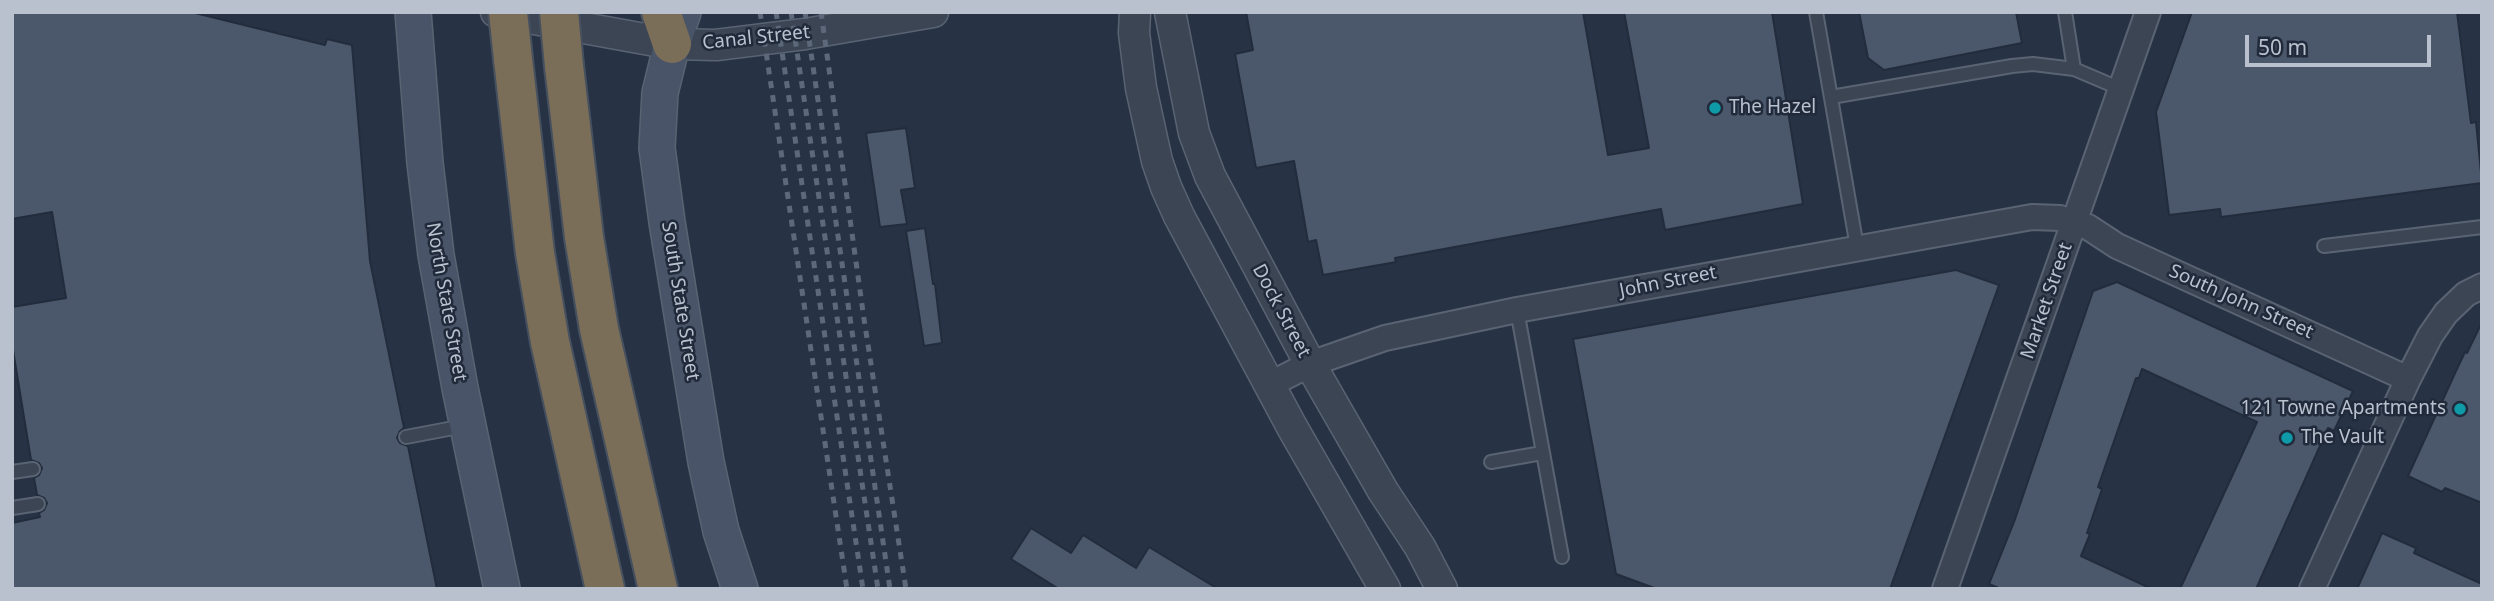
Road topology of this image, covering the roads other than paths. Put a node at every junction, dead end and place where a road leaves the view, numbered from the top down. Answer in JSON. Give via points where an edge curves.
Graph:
{"nodes":[{"id":1,"x":412,"y":12,"type":"edge"},
{"id":2,"x":496,"y":12,"type":"edge"},
{"id":3,"x":509,"y":12,"type":"edge"},
{"id":4,"x":559,"y":12,"type":"edge"},
{"id":5,"x":933,"y":12,"type":"edge"},
{"id":6,"x":1135,"y":12,"type":"edge"},
{"id":7,"x":1170,"y":12,"type":"edge"},
{"id":8,"x":1816,"y":12,"type":"edge"},
{"id":9,"x":2065,"y":12,"type":"edge"},
{"id":10,"x":2148,"y":12,"type":"edge"},
{"id":11,"x":672,"y":23,"type":"edge"},
{"id":12,"x":2074,"y":69,"type":"junction"},
{"id":13,"x":2121,"y":89,"type":"junction"},
{"id":14,"x":1831,"y":97,"type":"junction"},
{"id":15,"x":2075,"y":221,"type":"junction"},
{"id":16,"x":2482,"y":227,"type":"edge"},
{"id":17,"x":2325,"y":246,"type":"dead end"},
{"id":18,"x":1857,"y":247,"type":"junction"},
{"id":19,"x":2482,"y":286,"type":"edge"},
{"id":20,"x":1517,"y":310,"type":"junction"},
{"id":21,"x":1310,"y":363,"type":"junction"},
{"id":22,"x":2408,"y":379,"type":"junction"},
{"id":23,"x":1269,"y":385,"type":"junction"},
{"id":24,"x":468,"y":425,"type":"junction"},
{"id":25,"x":406,"y":437,"type":"dead end"},
{"id":26,"x":1542,"y":453,"type":"junction"},
{"id":27,"x":1490,"y":463,"type":"dead end"},
{"id":28,"x":33,"y":469,"type":"dead end"},
{"id":29,"x":12,"y":472,"type":"edge"},
{"id":30,"x":38,"y":504,"type":"dead end"},
{"id":31,"x":12,"y":508,"type":"edge"},
{"id":32,"x":1562,"y":557,"type":"dead end"},
{"id":33,"x":502,"y":589,"type":"edge"},
{"id":34,"x":605,"y":589,"type":"edge"},
{"id":35,"x":658,"y":589,"type":"edge"},
{"id":36,"x":740,"y":589,"type":"edge"},
{"id":37,"x":1385,"y":589,"type":"edge"},
{"id":38,"x":1442,"y":589,"type":"edge"},
{"id":39,"x":1945,"y":589,"type":"edge"},
{"id":40,"x":2312,"y":589,"type":"edge"}],
"edges":[{"from":1,"to":24,"type":"main road","name":"North State Street","via":[[436,255]]},
{"from":2,"to":11,"type":"street","name":"Canal Street"},
{"from":3,"to":34,"type":"highway","bridge":true,"via":[[535,253]]},
{"from":4,"to":35,"type":"highway","bridge":true,"via":[[579,199],[599,328]]},
{"from":5,"to":11,"type":"street","name":"Canal Street","via":[[716,45]]},
{"from":6,"to":23,"type":"street","via":[[1141,88],[1166,187]]},
{"from":7,"to":21,"type":"street","name":"Dock Street","via":[[1200,151],[1226,210]]},
{"from":8,"to":14,"type":"lane"},
{"from":9,"to":12,"type":"lane"},
{"from":10,"to":13,"type":"street","name":"Market Street"},
{"from":11,"to":36,"type":"main road","name":"South State Street","via":[[657,148],[708,475]]},
{"from":12,"to":13,"type":"lane"},
{"from":12,"to":14,"type":"lane","via":[[2012,66]]},
{"from":13,"to":15,"type":"street","name":"Market Street"},
{"from":14,"to":18,"type":"lane"},
{"from":15,"to":18,"type":"street","name":"John Street","via":[[2016,218]]},
{"from":15,"to":22,"type":"street","name":"South John Street","via":[[2117,246]]},
{"from":15,"to":39,"type":"street","name":"Market Street"},
{"from":16,"to":17,"type":"lane"},
{"from":18,"to":20,"type":"street","name":"John Street"},
{"from":19,"to":22,"type":"street","via":[[2446,313]]},
{"from":20,"to":21,"type":"street","name":"John Street","via":[[1385,338]]},
{"from":20,"to":26,"type":"lane"},
{"from":21,"to":23,"type":"street","name":"John Street"},
{"from":21,"to":38,"type":"street","name":"Dock Street"},
{"from":22,"to":40,"type":"street"},
{"from":23,"to":37,"type":"street"},
{"from":24,"to":25,"type":"lane"},
{"from":24,"to":33,"type":"main road","name":"North State Street"},
{"from":26,"to":27,"type":"lane"},
{"from":26,"to":32,"type":"lane"},
{"from":28,"to":29,"type":"lane"},
{"from":30,"to":31,"type":"lane"}]}
